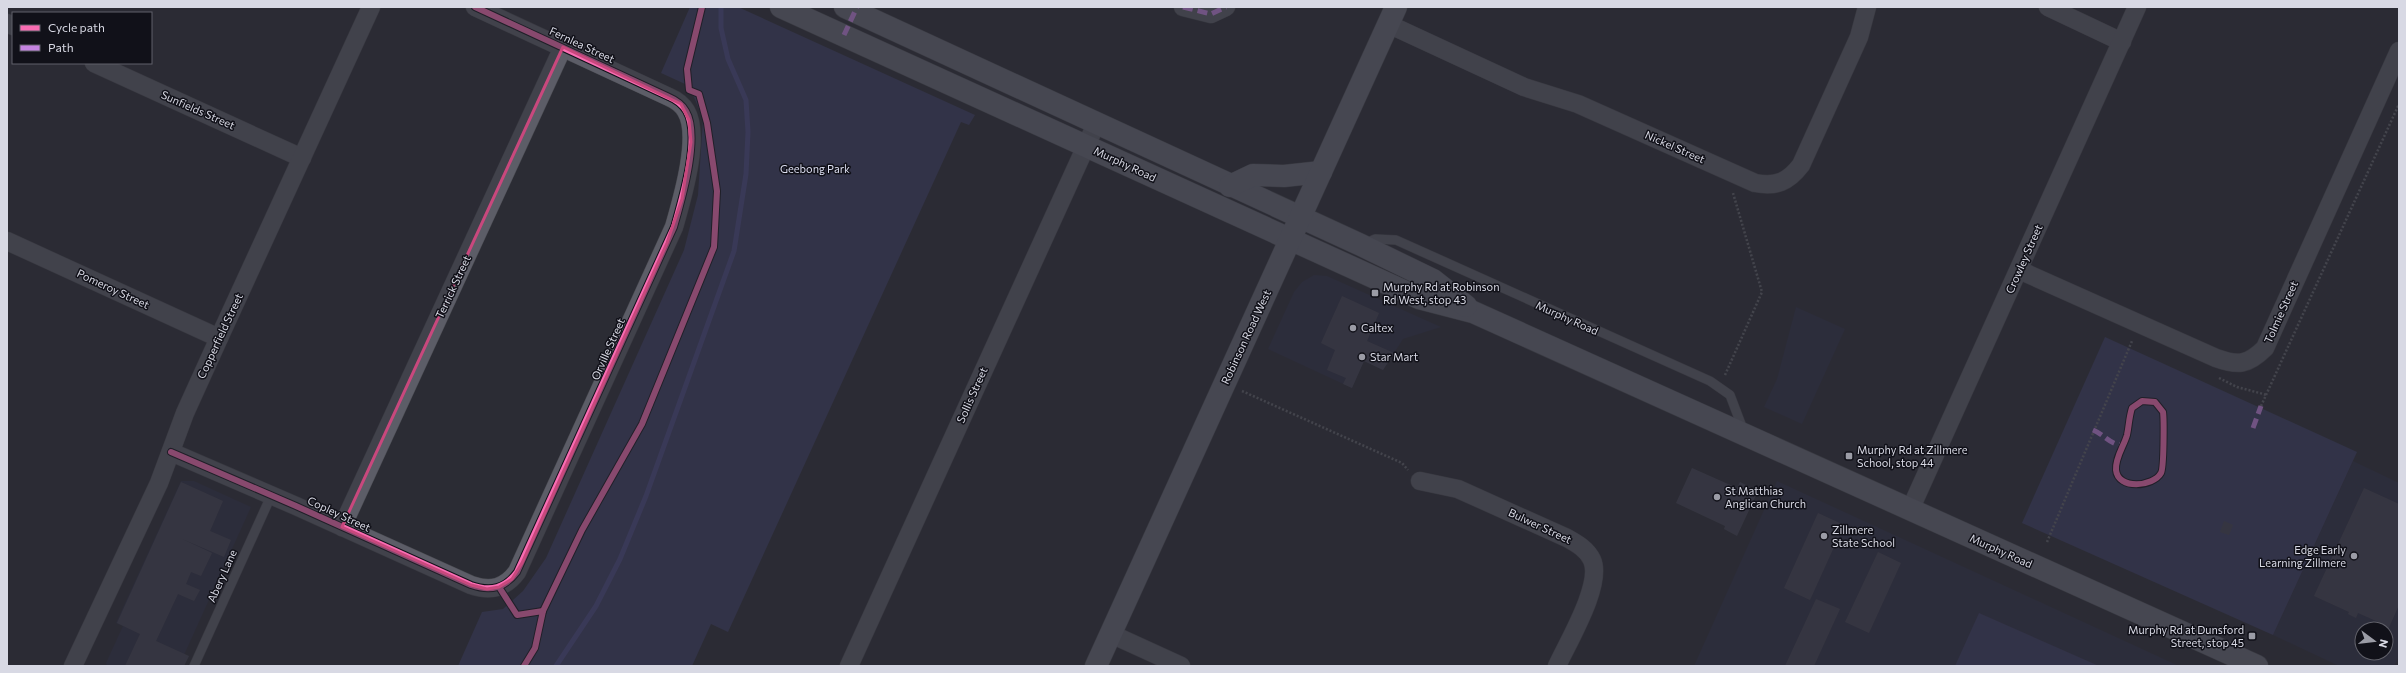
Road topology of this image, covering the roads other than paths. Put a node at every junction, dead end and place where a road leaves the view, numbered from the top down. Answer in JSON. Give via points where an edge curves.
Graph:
{"nodes":[{"id":1,"x":371,"y":7,"type":"edge"},
{"id":2,"x":475,"y":7,"type":"edge"},
{"id":3,"x":781,"y":7,"type":"edge"},
{"id":4,"x":1183,"y":7,"type":"edge"},
{"id":5,"x":1226,"y":7,"type":"edge"},
{"id":6,"x":1867,"y":7,"type":"edge"},
{"id":7,"x":2048,"y":7,"type":"edge"},
{"id":8,"x":2137,"y":7,"type":"edge"},
{"id":9,"x":852,"y":8,"type":"edge"},
{"id":10,"x":1392,"y":15,"type":"edge"},
{"id":11,"x":844,"y":35,"type":"junction"},
{"id":12,"x":2122,"y":42,"type":"junction"},
{"id":13,"x":563,"y":47,"type":"junction"},
{"id":14,"x":2399,"y":51,"type":"edge"},
{"id":15,"x":96,"y":64,"type":"edge"},
{"id":16,"x":681,"y":104,"type":"joint"},
{"id":17,"x":1096,"y":124,"type":"junction"},
{"id":18,"x":1086,"y":145,"type":"junction"},
{"id":19,"x":302,"y":158,"type":"junction"},
{"id":20,"x":1321,"y":172,"type":"junction"},
{"id":21,"x":1230,"y":186,"type":"junction"},
{"id":22,"x":1301,"y":217,"type":"junction"},
{"id":23,"x":1291,"y":239,"type":"junction"},
{"id":24,"x":7,"y":241,"type":"edge"},
{"id":25,"x":1361,"y":245,"type":"junction"},
{"id":26,"x":2019,"y":270,"type":"junction"},
{"id":27,"x":1473,"y":312,"type":"junction"},
{"id":28,"x":219,"y":338,"type":"junction"},
{"id":29,"x":1745,"y":436,"type":"junction"},
{"id":30,"x":171,"y":452,"type":"junction"},
{"id":31,"x":1420,"y":481,"type":"road end"},
{"id":32,"x":271,"y":496,"type":"junction"},
{"id":33,"x":1910,"y":510,"type":"junction"},
{"id":34,"x":342,"y":527,"type":"junction"},
{"id":35,"x":499,"y":588,"type":"joint"},
{"id":36,"x":1111,"y":634,"type":"junction"},
{"id":37,"x":2233,"y":661,"type":"edge"},
{"id":38,"x":74,"y":666,"type":"edge"},
{"id":39,"x":194,"y":666,"type":"edge"},
{"id":40,"x":849,"y":666,"type":"edge"},
{"id":41,"x":1096,"y":666,"type":"edge"},
{"id":42,"x":1180,"y":666,"type":"edge"},
{"id":43,"x":1557,"y":666,"type":"edge"},
{"id":44,"x":2257,"y":666,"type":"edge"}],
"edges":[{"from":1,"to":19,"type":"street","name":"Copperfield Street"},
{"from":2,"to":13,"type":"street","name":"Fernlea Street"},
{"from":3,"to":11,"type":"main road","name":"Murphy Road"},
{"from":4,"to":5,"type":"street","via":[[1211,14]]},
{"from":6,"to":10,"type":"street","name":"Nickel Street","via":[[1858,37],[1801,165],[1781,183],[1764,185],[1578,104],[1524,87]]},
{"from":7,"to":12,"type":"street"},
{"from":8,"to":12,"type":"street","name":"Crowley Street"},
{"from":9,"to":11,"type":"street"},
{"from":9,"to":17,"type":"main road","name":"Murphy Road"},
{"from":10,"to":20,"type":"main road","name":"Robinson Road West"},
{"from":11,"to":18,"type":"main road","name":"Murphy Road"},
{"from":12,"to":26,"type":"street","name":"Crowley Street"},
{"from":13,"to":16,"type":"street","name":"Fernlea Street"},
{"from":13,"to":34,"type":"street","name":"Terrick Street"},
{"from":14,"to":26,"type":"street","name":"Tolmie Street","via":[[2265,348],[2250,361],[2232,364],[2216,358]]},
{"from":15,"to":19,"type":"street","name":"Sunfields Street"},
{"from":16,"to":35,"type":"street","name":"Orville Street","via":[[689,120],[691,142],[682,198],[674,227],[522,563],[512,579]]},
{"from":17,"to":18,"type":"street","name":"Sollis Street"},
{"from":17,"to":21,"type":"main road","name":"Murphy Road"},
{"from":18,"to":23,"type":"main road","name":"Murphy Road"},
{"from":18,"to":40,"type":"street","name":"Sollis Street"},
{"from":19,"to":28,"type":"street","name":"Copperfield Street"},
{"from":20,"to":21,"type":"main road","via":[[1284,176],[1253,175]]},
{"from":20,"to":22,"type":"main road","name":"Robinson Road West"},
{"from":21,"to":22,"type":"main road","name":"Murphy Road"},
{"from":22,"to":23,"type":"main road","name":"Robinson Road West"},
{"from":22,"to":25,"type":"main road","name":"Murphy Road"},
{"from":23,"to":27,"type":"main road","name":"Murphy Road","via":[[1419,298]]},
{"from":23,"to":36,"type":"main road","name":"Robinson Road West"},
{"from":24,"to":28,"type":"street","name":"Pomeroy Street"},
{"from":25,"to":27,"type":"main road","name":"Murphy Road","via":[[1433,280]]},
{"from":25,"to":29,"type":"lane","name":"Murphy Road","via":[[1375,239],[1396,240],[1721,387],[1734,403]]},
{"from":26,"to":33,"type":"street","name":"Crowley Street"},
{"from":27,"to":29,"type":"main road","name":"Murphy Road"},
{"from":28,"to":30,"type":"street","name":"Copperfield Street","via":[[185,413]]},
{"from":29,"to":33,"type":"main road","name":"Murphy Road"},
{"from":30,"to":32,"type":"street","name":"Copley Street"},
{"from":30,"to":38,"type":"street","name":"Copperfield Street"},
{"from":31,"to":43,"type":"street","name":"Bulwer Street","via":[[1458,489],[1567,538],[1578,544],[1592,558],[1594,579],[1590,592]]},
{"from":32,"to":34,"type":"street","name":"Copley Street"},
{"from":32,"to":39,"type":"lane","name":"Abery Lane"},
{"from":33,"to":37,"type":"main road","name":"Murphy Road"},
{"from":34,"to":35,"type":"street","name":"Copley Street","via":[[471,585],[487,589]]},
{"from":36,"to":41,"type":"main road","name":"Robinson Road West"},
{"from":36,"to":42,"type":"street"},
{"from":37,"to":44,"type":"main road","name":"Murphy Road"}]}
